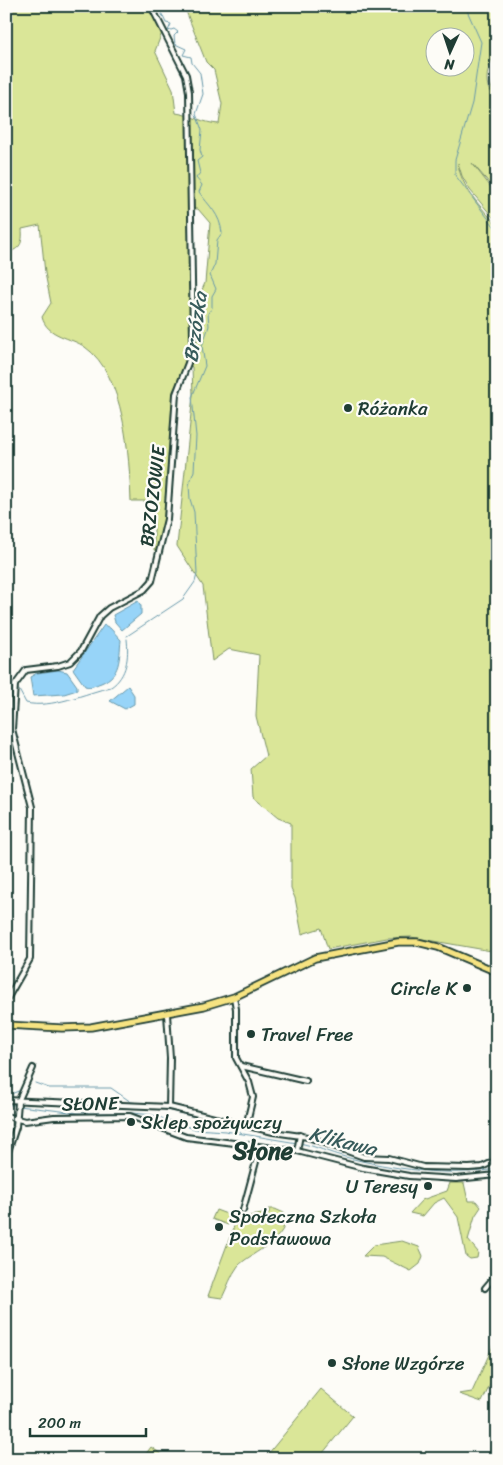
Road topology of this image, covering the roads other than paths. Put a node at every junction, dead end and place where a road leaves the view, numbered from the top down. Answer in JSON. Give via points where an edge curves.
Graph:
{"nodes":[{"id":1,"x":151,"y":6,"type":"edge"},
{"id":2,"x":497,"y":972,"type":"edge"},
{"id":3,"x":234,"y":997,"type":"junction"},
{"id":4,"x":6,"y":1001,"type":"edge"},
{"id":5,"x":167,"y":1014,"type":"junction"},
{"id":6,"x":6,"y":1025,"type":"edge"},
{"id":7,"x":241,"y":1066,"type":"junction"},
{"id":8,"x":33,"y":1068,"type":"dead end"},
{"id":9,"x":306,"y":1081,"type":"dead end"},
{"id":10,"x":6,"y":1100,"type":"edge"},
{"id":11,"x":19,"y":1101,"type":"junction"},
{"id":12,"x":169,"y":1107,"type":"junction"},
{"id":13,"x":6,"y":1116,"type":"edge"},
{"id":14,"x":17,"y":1120,"type":"junction"},
{"id":15,"x":246,"y":1126,"type":"junction"},
{"id":16,"x":300,"y":1137,"type":"junction"},
{"id":17,"x":260,"y":1147,"type":"junction"},
{"id":18,"x":297,"y":1151,"type":"junction"},
{"id":19,"x":6,"y":1158,"type":"edge"},
{"id":20,"x":497,"y":1160,"type":"edge"},
{"id":21,"x":497,"y":1175,"type":"edge"},
{"id":22,"x":243,"y":1210,"type":"dead end"},
{"id":23,"x":497,"y":1274,"type":"edge"},
{"id":24,"x":485,"y":1288,"type":"dead end"}],
"edges":[{"from":1,"to":4,"type":"street","name":"BRZOZOWIE","via":[[186,75],[190,92],[193,341],[176,394],[167,519],[152,580],[144,590],[100,616],[74,659],[58,666],[26,670],[15,685],[12,729],[32,807],[30,959]]},
{"from":2,"to":3,"type":"highway","via":[[438,947],[398,942],[315,958]]},
{"from":3,"to":5,"type":"highway"},
{"from":3,"to":7,"type":"street","via":[[235,1050]]},
{"from":5,"to":6,"type":"highway","via":[[82,1028]]},
{"from":5,"to":12,"type":"street"},
{"from":7,"to":9,"type":"street"},
{"from":7,"to":15,"type":"street","via":[[253,1097]]},
{"from":8,"to":11,"type":"street"},
{"from":10,"to":11,"type":"street"},
{"from":11,"to":12,"type":"street"},
{"from":11,"to":14,"type":"street"},
{"from":12,"to":15,"type":"street"},
{"from":13,"to":14,"type":"street","name":"SŁONE"},
{"from":14,"to":17,"type":"street","name":"SŁONE","via":[[122,1116],[143,1119],[186,1136]]},
{"from":14,"to":19,"type":"street"},
{"from":15,"to":16,"type":"street"},
{"from":16,"to":18,"type":"street"},
{"from":16,"to":20,"type":"street","via":[[364,1157],[389,1158],[423,1167],[482,1167]]},
{"from":17,"to":18,"type":"street","name":"SŁONE"},
{"from":17,"to":22,"type":"street"},
{"from":18,"to":21,"type":"street","name":"SŁONE","via":[[418,1177],[456,1179]]},
{"from":23,"to":24,"type":"street"}]}
